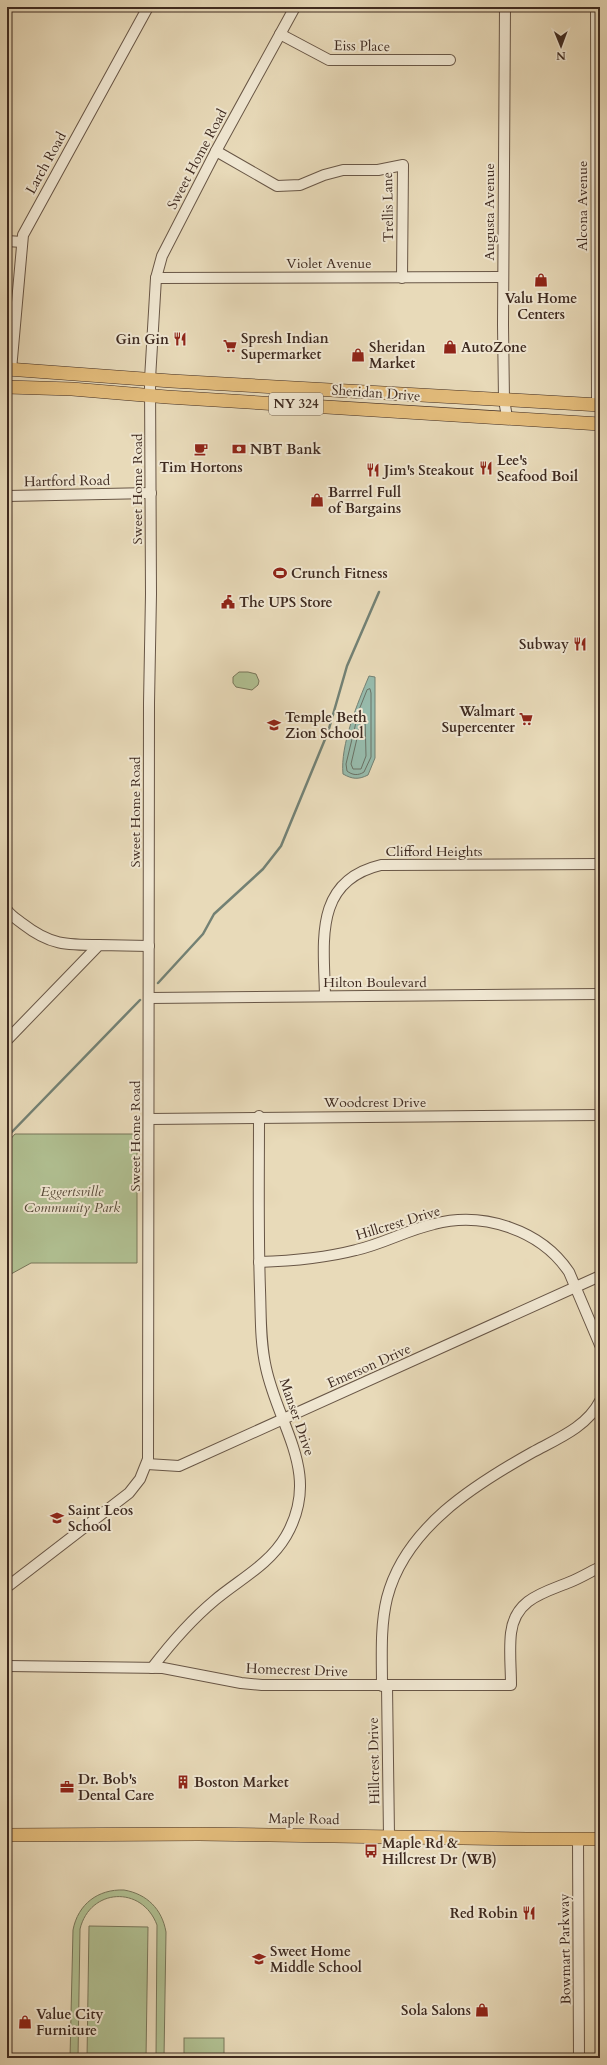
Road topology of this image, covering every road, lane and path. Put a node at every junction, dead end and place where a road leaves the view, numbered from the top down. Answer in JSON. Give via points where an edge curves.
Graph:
{"nodes":[{"id":1,"x":148,"y":7,"type":"edge"},
{"id":2,"x":295,"y":7,"type":"edge"},
{"id":3,"x":505,"y":7,"type":"edge"},
{"id":4,"x":596,"y":7,"type":"edge"},
{"id":5,"x":280,"y":34,"type":"junction"},
{"id":6,"x":450,"y":60,"type":"dead end"},
{"id":7,"x":216,"y":151,"type":"junction"},
{"id":8,"x":7,"y":241,"type":"edge"},
{"id":9,"x":22,"y":242,"type":"junction"},
{"id":10,"x":503,"y":277,"type":"junction"},
{"id":11,"x":156,"y":278,"type":"junction"},
{"id":12,"x":402,"y":278,"type":"junction"},
{"id":13,"x":9,"y":370,"type":"edge"},
{"id":14,"x":150,"y":379,"type":"junction"},
{"id":15,"x":7,"y":387,"type":"edge"},
{"id":16,"x":150,"y":395,"type":"junction"},
{"id":17,"x":504,"y":400,"type":"junction"},
{"id":18,"x":598,"y":405,"type":"edge"},
{"id":19,"x":507,"y":418,"type":"junction"},
{"id":20,"x":600,"y":424,"type":"edge"},
{"id":21,"x":151,"y":493,"type":"junction"},
{"id":22,"x":7,"y":496,"type":"edge"},
{"id":23,"x":600,"y":864,"type":"edge"},
{"id":24,"x":7,"y":910,"type":"edge"},
{"id":25,"x":99,"y":944,"type":"junction"},
{"id":26,"x":149,"y":946,"type":"junction"},
{"id":27,"x":600,"y":994,"type":"edge"},
{"id":28,"x":325,"y":996,"type":"junction"},
{"id":29,"x":149,"y":998,"type":"junction"},
{"id":30,"x":7,"y":1040,"type":"edge"},
{"id":31,"x":600,"y":1115,"type":"edge"},
{"id":32,"x":259,"y":1116,"type":"junction"},
{"id":33,"x":149,"y":1119,"type":"junction"},
{"id":34,"x":260,"y":1262,"type":"junction"},
{"id":35,"x":600,"y":1276,"type":"edge"},
{"id":36,"x":576,"y":1288,"type":"junction"},
{"id":37,"x":600,"y":1345,"type":"edge"},
{"id":38,"x":600,"y":1402,"type":"edge"},
{"id":39,"x":284,"y":1419,"type":"junction"},
{"id":40,"x":147,"y":1464,"type":"junction"},
{"id":41,"x":600,"y":1567,"type":"edge"},
{"id":42,"x":7,"y":1586,"type":"edge"},
{"id":43,"x":7,"y":1666,"type":"edge"},
{"id":44,"x":152,"y":1668,"type":"junction"},
{"id":45,"x":385,"y":1686,"type":"junction"},
{"id":46,"x":7,"y":1835,"type":"edge"},
{"id":47,"x":389,"y":1836,"type":"junction"},
{"id":48,"x":578,"y":1839,"type":"junction"},
{"id":49,"x":600,"y":1839,"type":"edge"},
{"id":50,"x":579,"y":2058,"type":"edge"}],
"edges":[{"from":1,"to":9,"type":"street","name":"Larch Road","via":[[23,235]]},
{"from":2,"to":5,"type":"street","name":"Sweet Home Road"},
{"from":3,"to":10,"type":"street","name":"Augusta Avenue"},
{"from":4,"to":18,"type":"street","name":"Alcona Avenue"},
{"from":5,"to":6,"type":"street","name":"Eiss Place","via":[[329,60]]},
{"from":5,"to":7,"type":"street","name":"Sweet Home Road"},
{"from":7,"to":11,"type":"street","name":"Sweet Home Road","via":[[162,256]]},
{"from":7,"to":12,"type":"street","name":"Trellis Lane","via":[[277,186],[300,185],[343,170],[378,170],[403,165]]},
{"from":8,"to":9,"type":"street"},
{"from":9,"to":13,"type":"street","name":"Larch Road"},
{"from":10,"to":12,"type":"street","name":"Violet Avenue"},
{"from":10,"to":17,"type":"street","name":"Augusta Avenue"},
{"from":11,"to":12,"type":"street","name":"Violet Avenue"},
{"from":11,"to":14,"type":"street","name":"Sweet Home Road"},
{"from":13,"to":14,"type":"main road","name":"Sheridan Drive","number":"NY 324"},
{"from":14,"to":16,"type":"street","name":"Sweet Home Road"},
{"from":14,"to":17,"type":"main road","name":"Sheridan Drive","number":"NY 324"},
{"from":15,"to":16,"type":"main road","name":"Sheridan Drive","number":"NY 324"},
{"from":16,"to":19,"type":"main road","name":"Sheridan Drive","number":"NY 324"},
{"from":16,"to":21,"type":"street","name":"Sweet Home Road"},
{"from":17,"to":18,"type":"main road","name":"Sheridan Drive","number":"NY 324"},
{"from":17,"to":19,"type":"street","name":"Augusta Avenue"},
{"from":19,"to":20,"type":"main road","name":"Sheridan Drive","number":"NY 324"},
{"from":21,"to":22,"type":"street","name":"Hartford Road"},
{"from":21,"to":26,"type":"street","name":"Sweet Home Road"},
{"from":23,"to":28,"type":"street","name":"Clifford Heights","via":[[381,865],[362,871],[342,886],[334,896],[326,916]]},
{"from":24,"to":25,"type":"street","via":[[35,933],[54,942],[66,945]]},
{"from":25,"to":26,"type":"street"},
{"from":25,"to":30,"type":"street"},
{"from":26,"to":29,"type":"street","name":"Sweet Home Road"},
{"from":27,"to":28,"type":"street","name":"Hilton Boulevard"},
{"from":28,"to":29,"type":"street","name":"Hilton Boulevard"},
{"from":29,"to":33,"type":"street","name":"Sweet Home Road"},
{"from":31,"to":32,"type":"street","name":"Woodcrest Drive"},
{"from":32,"to":33,"type":"street","name":"Woodcrest Drive"},
{"from":32,"to":34,"type":"street","name":"Manser Drive"},
{"from":33,"to":40,"type":"street","name":"Sweet Home Road"},
{"from":34,"to":36,"type":"street","name":"Hillcrest Drive","via":[[290,1261],[355,1251],[435,1223],[474,1221],[506,1226],[541,1242],[562,1261]]},
{"from":34,"to":39,"type":"street","name":"Manser Drive","via":[[262,1347],[271,1387]]},
{"from":35,"to":36,"type":"street","name":"Emerson Drive"},
{"from":36,"to":37,"type":"street","name":"Hillcrest Drive"},
{"from":36,"to":39,"type":"street","name":"Emerson Drive"},
{"from":38,"to":45,"type":"street","name":"Hillcrest Drive","via":[[593,1412],[571,1431],[513,1463],[462,1496],[421,1536],[400,1566],[388,1597],[381,1644]]},
{"from":39,"to":40,"type":"street","name":"Emerson Drive","via":[[179,1466]]},
{"from":39,"to":44,"type":"street","name":"Manser Drive","via":[[298,1458],[301,1486],[296,1514],[286,1537],[262,1565],[192,1620]]},
{"from":40,"to":42,"type":"street","name":"Sweet Home Road","via":[[137,1484],[125,1498]]},
{"from":41,"to":45,"type":"street","name":"Homecrest Drive","via":[[530,1598],[521,1606],[511,1633],[511,1685]]},
{"from":43,"to":44,"type":"street","name":"Homecrest Drive"},
{"from":44,"to":45,"type":"street","name":"Homecrest Drive","via":[[172,1669],[262,1685]]},
{"from":45,"to":47,"type":"street","name":"Hillcrest Drive"},
{"from":46,"to":47,"type":"main road","name":"Maple Road"},
{"from":47,"to":48,"type":"main road","name":"Maple Road"},
{"from":48,"to":49,"type":"main road","name":"Maple Road"},
{"from":48,"to":50,"type":"street","name":"Bowmart Parkway"}]}
